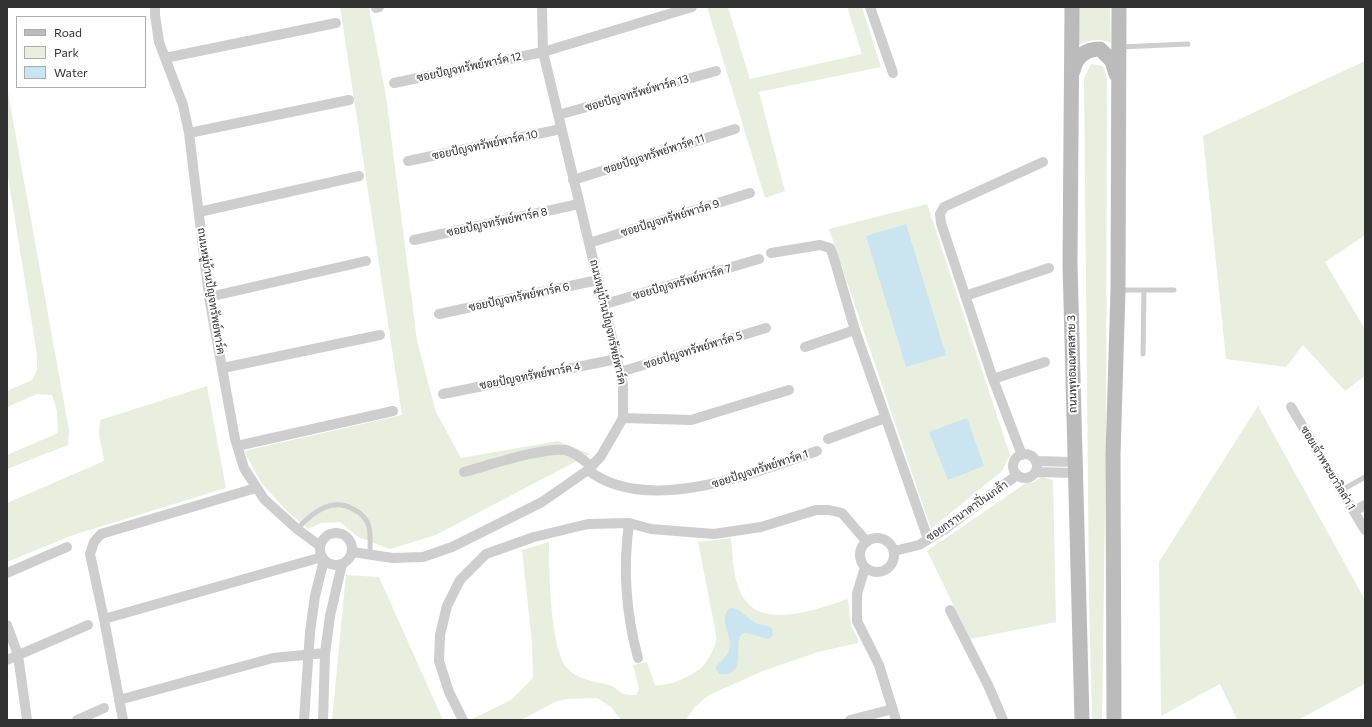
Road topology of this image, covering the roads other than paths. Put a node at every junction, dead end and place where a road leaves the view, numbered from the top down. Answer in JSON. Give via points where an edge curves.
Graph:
{"nodes":[{"id":1,"x":155,"y":7,"type":"edge"},
{"id":2,"x":542,"y":7,"type":"edge"},
{"id":3,"x":692,"y":7,"type":"edge"},
{"id":4,"x":870,"y":7,"type":"edge"},
{"id":5,"x":1072,"y":7,"type":"edge"},
{"id":6,"x":1119,"y":7,"type":"edge"},
{"id":7,"x":336,"y":23,"type":"dead end"},
{"id":8,"x":1188,"y":44,"type":"dead end"},
{"id":9,"x":1119,"y":47,"type":"junction"},
{"id":10,"x":543,"y":52,"type":"junction"},
{"id":11,"x":165,"y":58,"type":"junction"},
{"id":12,"x":716,"y":71,"type":"dead end"},
{"id":13,"x":893,"y":73,"type":"dead end"},
{"id":14,"x":1071,"y":80,"type":"junction"},
{"id":15,"x":1119,"y":82,"type":"junction"},
{"id":16,"x":394,"y":83,"type":"dead end"},
{"id":17,"x":349,"y":100,"type":"dead end"},
{"id":18,"x":558,"y":115,"type":"junction"},
{"id":19,"x":561,"y":129,"type":"junction"},
{"id":20,"x":734,"y":129,"type":"dead end"},
{"id":21,"x":189,"y":134,"type":"junction"},
{"id":22,"x":408,"y":161,"type":"dead end"},
{"id":23,"x":1043,"y":162,"type":"dead end"},
{"id":24,"x":360,"y":176,"type":"dead end"},
{"id":25,"x":573,"y":180,"type":"junction"},
{"id":26,"x":750,"y":193,"type":"dead end"},
{"id":27,"x":580,"y":204,"type":"junction"},
{"id":28,"x":199,"y":212,"type":"junction"},
{"id":29,"x":414,"y":240,"type":"dead end"},
{"id":30,"x":589,"y":243,"type":"junction"},
{"id":31,"x":771,"y":253,"type":"dead end"},
{"id":32,"x":759,"y":259,"type":"dead end"},
{"id":33,"x":366,"y":261,"type":"dead end"},
{"id":34,"x":1049,"y":268,"type":"dead end"},
{"id":35,"x":598,"y":280,"type":"junction"},
{"id":36,"x":1118,"y":290,"type":"junction"},
{"id":37,"x":1144,"y":290,"type":"junction"},
{"id":38,"x":1174,"y":290,"type":"dead end"},
{"id":39,"x":965,"y":296,"type":"junction"},
{"id":40,"x":209,"y":297,"type":"junction"},
{"id":41,"x":605,"y":304,"type":"junction"},
{"id":42,"x":439,"y":314,"type":"dead end"},
{"id":43,"x":766,"y":328,"type":"dead end"},
{"id":44,"x":855,"y":330,"type":"junction"},
{"id":45,"x":380,"y":335,"type":"dead end"},
{"id":46,"x":805,"y":347,"type":"dead end"},
{"id":47,"x":1143,"y":354,"type":"dead end"},
{"id":48,"x":617,"y":359,"type":"junction"},
{"id":49,"x":1045,"y":362,"type":"dead end"},
{"id":50,"x":223,"y":368,"type":"junction"},
{"id":51,"x":620,"y":372,"type":"junction"},
{"id":52,"x":993,"y":379,"type":"junction"},
{"id":53,"x":790,"y":390,"type":"dead end"},
{"id":54,"x":444,"y":394,"type":"dead end"},
{"id":55,"x":1291,"y":406,"type":"dead end"},
{"id":56,"x":394,"y":411,"type":"dead end"},
{"id":57,"x":623,"y":418,"type":"junction"},
{"id":58,"x":885,"y":418,"type":"junction"},
{"id":59,"x":828,"y":439,"type":"dead end"},
{"id":60,"x":237,"y":446,"type":"junction"},
{"id":61,"x":817,"y":451,"type":"dead end"},
{"id":62,"x":1022,"y":455,"type":"junction"},
{"id":63,"x":1036,"y":461,"type":"junction"},
{"id":64,"x":590,"y":468,"type":"junction"},
{"id":65,"x":1075,"y":468,"type":"junction"},
{"id":66,"x":464,"y":472,"type":"dead end"},
{"id":67,"x":1036,"y":472,"type":"junction"},
{"id":68,"x":1018,"y":475,"type":"junction"},
{"id":69,"x":1365,"y":476,"type":"edge"},
{"id":70,"x":256,"y":488,"type":"junction"},
{"id":71,"x":1342,"y":490,"type":"junction"},
{"id":72,"x":1365,"y":505,"type":"edge"},
{"id":73,"x":1354,"y":511,"type":"junction"},
{"id":74,"x":629,"y":523,"type":"junction"},
{"id":75,"x":297,"y":529,"type":"junction"},
{"id":76,"x":1365,"y":530,"type":"edge"},
{"id":77,"x":928,"y":539,"type":"junction"},
{"id":78,"x":867,"y":542,"type":"junction"},
{"id":79,"x":320,"y":546,"type":"junction"},
{"id":80,"x":67,"y":547,"type":"dead end"},
{"id":81,"x":352,"y":552,"type":"junction"},
{"id":82,"x":894,"y":552,"type":"junction"},
{"id":83,"x":370,"y":555,"type":"junction"},
{"id":84,"x":323,"y":559,"type":"junction"},
{"id":85,"x":342,"y":564,"type":"junction"},
{"id":86,"x":865,"y":567,"type":"junction"},
{"id":87,"x":7,"y":573,"type":"edge"},
{"id":88,"x":950,"y":610,"type":"dead end"},
{"id":89,"x":104,"y":619,"type":"junction"},
{"id":90,"x":7,"y":625,"type":"edge"},
{"id":91,"x":88,"y":625,"type":"dead end"},
{"id":92,"x":325,"y":653,"type":"junction"},
{"id":93,"x":308,"y":654,"type":"junction"},
{"id":94,"x":18,"y":655,"type":"junction"},
{"id":95,"x":638,"y":658,"type":"dead end"},
{"id":96,"x":7,"y":660,"type":"edge"},
{"id":97,"x":308,"y":667,"type":"junction"},
{"id":98,"x":325,"y":668,"type":"junction"},
{"id":99,"x":119,"y":700,"type":"junction"},
{"id":100,"x":104,"y":708,"type":"dead end"},
{"id":101,"x":893,"y":709,"type":"junction"},
{"id":102,"x":26,"y":720,"type":"edge"},
{"id":103,"x":77,"y":720,"type":"edge"},
{"id":104,"x":123,"y":720,"type":"edge"},
{"id":105,"x":304,"y":720,"type":"edge"},
{"id":106,"x":323,"y":720,"type":"edge"},
{"id":107,"x":462,"y":720,"type":"edge"},
{"id":108,"x":850,"y":720,"type":"edge"},
{"id":109,"x":896,"y":720,"type":"edge"},
{"id":110,"x":1003,"y":720,"type":"edge"},
{"id":111,"x":1082,"y":720,"type":"edge"},
{"id":112,"x":1114,"y":720,"type":"edge"}],
"edges":[{"from":1,"to":11,"type":"street","name":"ถนนหมู่บ้านปัญจทรัพย์พาร์ค"},
{"from":2,"to":10,"type":"street","name":"ถนนหมู่บ้านปัญจทรัพย์พาร์ค"},
{"from":3,"to":10,"type":"street","name":"ซอยปัญจทรัพย์พาร์ค 12"},
{"from":4,"to":13,"type":"street"},
{"from":5,"to":14,"type":"main road","name":"ถนนพุทธมณฑลสาย 3"},
{"from":6,"to":9,"type":"main road"},
{"from":7,"to":11,"type":"street"},
{"from":8,"to":9,"type":"lane"},
{"from":9,"to":15,"type":"main road"},
{"from":10,"to":16,"type":"street","name":"ซอยปัญจทรัพย์พาร์ค 12"},
{"from":10,"to":18,"type":"street","name":"ถนนหมู่บ้านปัญจทรัพย์พาร์ค"},
{"from":11,"to":21,"type":"street","name":"ถนนหมู่บ้านปัญจทรัพย์พาร์ค","via":[[183,105]]},
{"from":12,"to":18,"type":"street","name":"ซอยปัญจทรัพย์พาร์ค 13"},
{"from":14,"to":15,"type":"main road","via":[[1078,59],[1090,49],[1100,49],[1112,61]]},
{"from":14,"to":65,"type":"main road","name":"ถนนพุทธมณฑลสาย 3","via":[[1070,264]]},
{"from":15,"to":36,"type":"main road"},
{"from":17,"to":21,"type":"street"},
{"from":18,"to":19,"type":"street","name":"ถนนหมู่บ้านปัญจทรัพย์พาร์ค"},
{"from":19,"to":22,"type":"street","name":"ซอยปัญจทรัพย์พาร์ค 10"},
{"from":19,"to":25,"type":"street","name":"ถนนหมู่บ้านปัญจทรัพย์พาร์ค"},
{"from":20,"to":25,"type":"street","name":"ซอยปัญจทรัพย์พาร์ค 11"},
{"from":21,"to":28,"type":"street","name":"ถนนหมู่บ้านปัญจทรัพย์พาร์ค"},
{"from":23,"to":39,"type":"street","via":[[944,207],[940,214],[941,223]]},
{"from":24,"to":28,"type":"street"},
{"from":25,"to":27,"type":"street","name":"ถนนหมู่บ้านปัญจทรัพย์พาร์ค"},
{"from":26,"to":30,"type":"street","name":"ซอยปัญจทรัพย์พาร์ค 9"},
{"from":27,"to":29,"type":"street","name":"ซอยปัญจทรัพย์พาร์ค 8"},
{"from":27,"to":30,"type":"street","name":"ถนนหมู่บ้านปัญจทรัพย์พาร์ค"},
{"from":28,"to":40,"type":"street","name":"ถนนหมู่บ้านปัญจทรัพย์พาร์ค"},
{"from":30,"to":35,"type":"street","name":"ถนนหมู่บ้านปัญจทรัพย์พาร์ค"},
{"from":31,"to":44,"type":"street","via":[[820,245],[830,248]]},
{"from":32,"to":41,"type":"street","name":"ซอยปัญจทรัพย์พาร์ค 7"},
{"from":33,"to":40,"type":"street"},
{"from":34,"to":39,"type":"street"},
{"from":35,"to":41,"type":"street","name":"ถนนหมู่บ้านปัญจทรัพย์พาร์ค"},
{"from":35,"to":42,"type":"street","name":"ซอยปัญจทรัพย์พาร์ค 6"},
{"from":36,"to":37,"type":"lane"},
{"from":36,"to":112,"type":"main road","via":[[1114,455]]},
{"from":37,"to":38,"type":"lane"},
{"from":37,"to":47,"type":"lane"},
{"from":39,"to":52,"type":"street"},
{"from":40,"to":50,"type":"street","name":"ถนนหมู่บ้านปัญจทรัพย์พาร์ค"},
{"from":41,"to":48,"type":"street","name":"ถนนหมู่บ้านปัญจทรัพย์พาร์ค"},
{"from":43,"to":51,"type":"street","name":"ซอยปัญจทรัพย์พาร์ค 5"},
{"from":44,"to":46,"type":"street"},
{"from":44,"to":58,"type":"street"},
{"from":45,"to":50,"type":"street"},
{"from":48,"to":51,"type":"street","name":"ถนนหมู่บ้านปัญจทรัพย์พาร์ค"},
{"from":48,"to":54,"type":"street","name":"ซอยปัญจทรัพย์พาร์ค 4"},
{"from":49,"to":52,"type":"street"},
{"from":50,"to":60,"type":"street","name":"ถนนหมู่บ้านปัญจทรัพย์พาร์ค"},
{"from":51,"to":57,"type":"street","name":"ถนนหมู่บ้านปัญจทรัพย์พาร์ค","via":[[623,384]]},
{"from":52,"to":62,"type":"street"},
{"from":53,"to":57,"type":"street","via":[[691,420]]},
{"from":55,"to":71,"type":"street","name":"ซอยเจ้าพระยาวิลล่า 1"},
{"from":56,"to":60,"type":"street"},
{"from":57,"to":64,"type":"street","via":[[601,456]]},
{"from":58,"to":59,"type":"street"},
{"from":58,"to":77,"type":"street"},
{"from":60,"to":70,"type":"street","name":"ถนนหมู่บ้านปัญจทรัพย์พาร์ค","via":[[244,468]]},
{"from":61,"to":64,"type":"street","name":"ซอยปัญจทรัพย์พาร์ค 1","via":[[712,485],[674,490],[615,486],[599,479]]},
{"from":62,"to":63,"type":"street","via":[[1027,454]]},
{"from":62,"to":68,"type":"street","name":"ซอยกรานาดาปิ่นเกล้า","via":[[1014,464]]},
{"from":63,"to":65,"type":"street"},
{"from":63,"to":67,"type":"street"},
{"from":64,"to":66,"type":"street","name":"ซอยปัญจทรัพย์พาร์ค 1","via":[[576,454],[553,450]]},
{"from":64,"to":83,"type":"street","via":[[542,502],[452,547],[422,557],[394,558]]},
{"from":65,"to":67,"type":"street","name":"ซอยกรานาดาปิ่นเกล้า"},
{"from":65,"to":111,"type":"main road","name":"ถนนพุทธมณฑลสาย 3"},
{"from":67,"to":68,"type":"street","name":"ซอยกรานาดาปิ่นเกล้า","via":[[1028,478]]},
{"from":68,"to":77,"type":"street","name":"ซอยกรานาดาปิ่นเกล้า","via":[[945,530]]},
{"from":69,"to":71,"type":"lane"},
{"from":70,"to":75,"type":"street","name":"ถนนหมู่บ้านปัญจทรัพย์พาร์ค","via":[[264,499]]},
{"from":70,"to":89,"type":"street","via":[[101,534],[94,542],[90,554]]},
{"from":71,"to":73,"type":"street","name":"ซอยเจ้าพระยาวิลล่า 1"},
{"from":72,"to":73,"type":"street"},
{"from":73,"to":76,"type":"street","name":"ซอยเจ้าพระยาวิลล่า 1"},
{"from":74,"to":78,"type":"street","via":[[651,530],[714,534],[761,527],[816,510],[829,510],[842,513]]},
{"from":74,"to":95,"type":"street","via":[[626,547],[628,603]]},
{"from":74,"to":107,"type":"street","via":[[588,524],[534,537],[486,554],[460,580],[447,606],[440,635],[439,661]]},
{"from":75,"to":79,"type":"street","name":"ถนนหมู่บ้านปัญจทรัพย์พาร์ค"},
{"from":75,"to":83,"type":"lane","via":[[308,516],[320,508],[336,504],[347,505],[362,513],[369,526]]},
{"from":77,"to":82,"type":"street","name":"ซอยกรานาดาปิ่นเกล้า","via":[[919,545]]},
{"from":78,"to":82,"type":"street","via":[[873,539],[886,541]]},
{"from":78,"to":86,"type":"street","via":[[860,554]]},
{"from":79,"to":81,"type":"street","via":[[326,537],[336,533],[342,534],[350,541]]},
{"from":79,"to":84,"type":"street"},
{"from":80,"to":87,"type":"street"},
{"from":81,"to":83,"type":"street"},
{"from":81,"to":85,"type":"street","via":[[347,562]]},
{"from":82,"to":86,"type":"street","via":[[892,562],[885,570],[874,572]]},
{"from":84,"to":85,"type":"street","via":[[332,565]]},
{"from":84,"to":89,"type":"street"},
{"from":84,"to":93,"type":"street","via":[[314,596]]},
{"from":85,"to":92,"type":"street","via":[[330,616]]},
{"from":86,"to":101,"type":"street","via":[[857,594],[857,621],[879,665]]},
{"from":88,"to":110,"type":"street"},
{"from":89,"to":99,"type":"street"},
{"from":90,"to":94,"type":"street"},
{"from":91,"to":94,"type":"street"},
{"from":92,"to":93,"type":"street"},
{"from":92,"to":98,"type":"street"},
{"from":93,"to":97,"type":"street"},
{"from":93,"to":99,"type":"street","via":[[273,658]]},
{"from":94,"to":96,"type":"street"},
{"from":94,"to":102,"type":"street"},
{"from":97,"to":98,"type":"street"},
{"from":97,"to":105,"type":"street"},
{"from":98,"to":106,"type":"street"},
{"from":99,"to":104,"type":"street"},
{"from":100,"to":103,"type":"street"},
{"from":101,"to":108,"type":"street"},
{"from":101,"to":109,"type":"street"}]}
